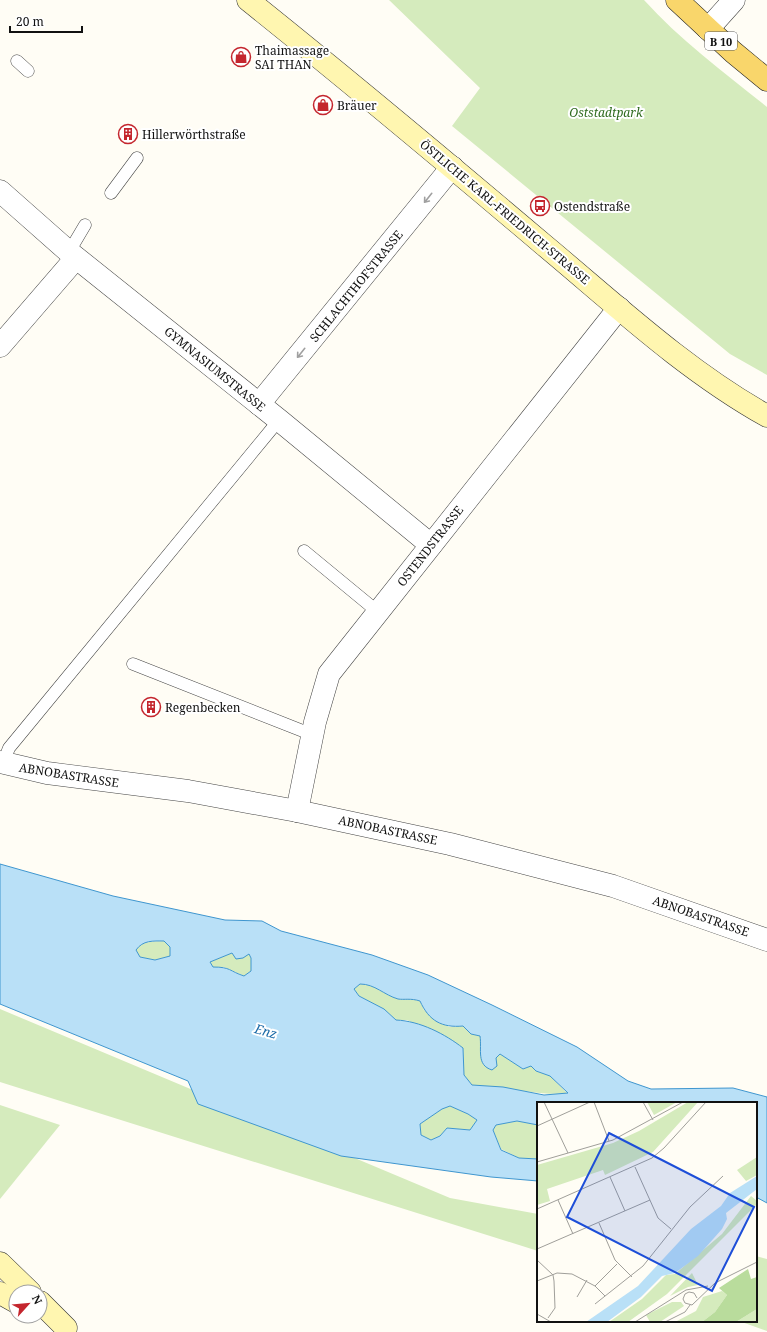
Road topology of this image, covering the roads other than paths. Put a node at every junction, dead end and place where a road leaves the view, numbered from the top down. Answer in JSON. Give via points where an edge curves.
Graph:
{"nodes":[{"id":1,"x":248,"y":0,"type":"edge"},
{"id":2,"x":677,"y":0,"type":"edge"},
{"id":3,"x":734,"y":0,"type":"edge"},
{"id":4,"x":708,"y":29,"type":"junction"},
{"id":5,"x":17,"y":61,"type":"dead end"},
{"id":6,"x":28,"y":70,"type":"dead end"},
{"id":7,"x":767,"y":80,"type":"edge"},
{"id":8,"x":137,"y":158,"type":"dead end"},
{"id":9,"x":452,"y":167,"type":"junction"},
{"id":10,"x":0,"y":191,"type":"edge"},
{"id":11,"x":111,"y":194,"type":"dead end"},
{"id":12,"x":85,"y":225,"type":"dead end"},
{"id":13,"x":73,"y":255,"type":"junction"},
{"id":14,"x":619,"y":308,"type":"junction"},
{"id":15,"x":0,"y":346,"type":"edge"},
{"id":16,"x":260,"y":404,"type":"junction"},
{"id":17,"x":767,"y":416,"type":"edge"},
{"id":18,"x":279,"y":420,"type":"junction"},
{"id":19,"x":431,"y":545,"type":"junction"},
{"id":20,"x":304,"y":550,"type":"dead end"},
{"id":21,"x":378,"y":612,"type":"junction"},
{"id":22,"x":133,"y":664,"type":"dead end"},
{"id":23,"x":313,"y":735,"type":"junction"},
{"id":24,"x":3,"y":755,"type":"edge"},
{"id":25,"x":297,"y":811,"type":"junction"},
{"id":26,"x":767,"y":940,"type":"edge"},
{"id":27,"x":0,"y":1263,"type":"edge"},
{"id":28,"x":22,"y":1284,"type":"edge"},
{"id":29,"x":48,"y":1310,"type":"edge"},
{"id":30,"x":48,"y":1319,"type":"edge"},
{"id":31,"x":69,"y":1330,"type":"edge"}],
"edges":[{"from":1,"to":9,"type":"main road","name":"ÖSTLICHE KARL-FRIEDRICH-STRASSE"},
{"from":2,"to":4,"type":"main road","number":"B 10"},
{"from":3,"to":4,"type":"street"},
{"from":4,"to":7,"type":"main road","number":"B 10"},
{"from":5,"to":6,"type":"lane"},
{"from":8,"to":11,"type":"lane"},
{"from":9,"to":14,"type":"main road","name":"ÖSTLICHE KARL-FRIEDRICH-STRASSE"},
{"from":9,"to":16,"type":"street","name":"SCHLACHTHOFSTRASSE","one_way":true},
{"from":10,"to":13,"type":"street","name":"GYMNASIUMSTRASSE"},
{"from":12,"to":13,"type":"lane"},
{"from":13,"to":15,"type":"street"},
{"from":13,"to":16,"type":"street","name":"GYMNASIUMSTRASSE"},
{"from":14,"to":17,"type":"main road","name":"ÖSTLICHE KARL-FRIEDRICH-STRASSE","via":[[708,379]]},
{"from":14,"to":19,"type":"street","name":"OSTENDSTRASSE"},
{"from":16,"to":18,"type":"street","name":"GYMNASIUMSTRASSE"},
{"from":18,"to":19,"type":"street","name":"GYMNASIUMSTRASSE"},
{"from":18,"to":24,"type":"lane"},
{"from":19,"to":21,"type":"street","name":"OSTENDSTRASSE"},
{"from":20,"to":21,"type":"lane"},
{"from":21,"to":23,"type":"street","name":"OSTENDSTRASSE","via":[[328,674]]},
{"from":22,"to":23,"type":"lane"},
{"from":23,"to":25,"type":"street","name":"OSTENDSTRASSE"},
{"from":24,"to":25,"type":"street","name":"ABNOBASTRASSE","via":[[47,773],[188,792]]},
{"from":25,"to":26,"type":"street","name":"ABNOBASTRASSE","via":[[450,844],[574,875],[628,891]]},
{"from":27,"to":28,"type":"main road"},
{"from":29,"to":31,"type":"main road"},
{"from":30,"to":31,"type":"main road"}]}
